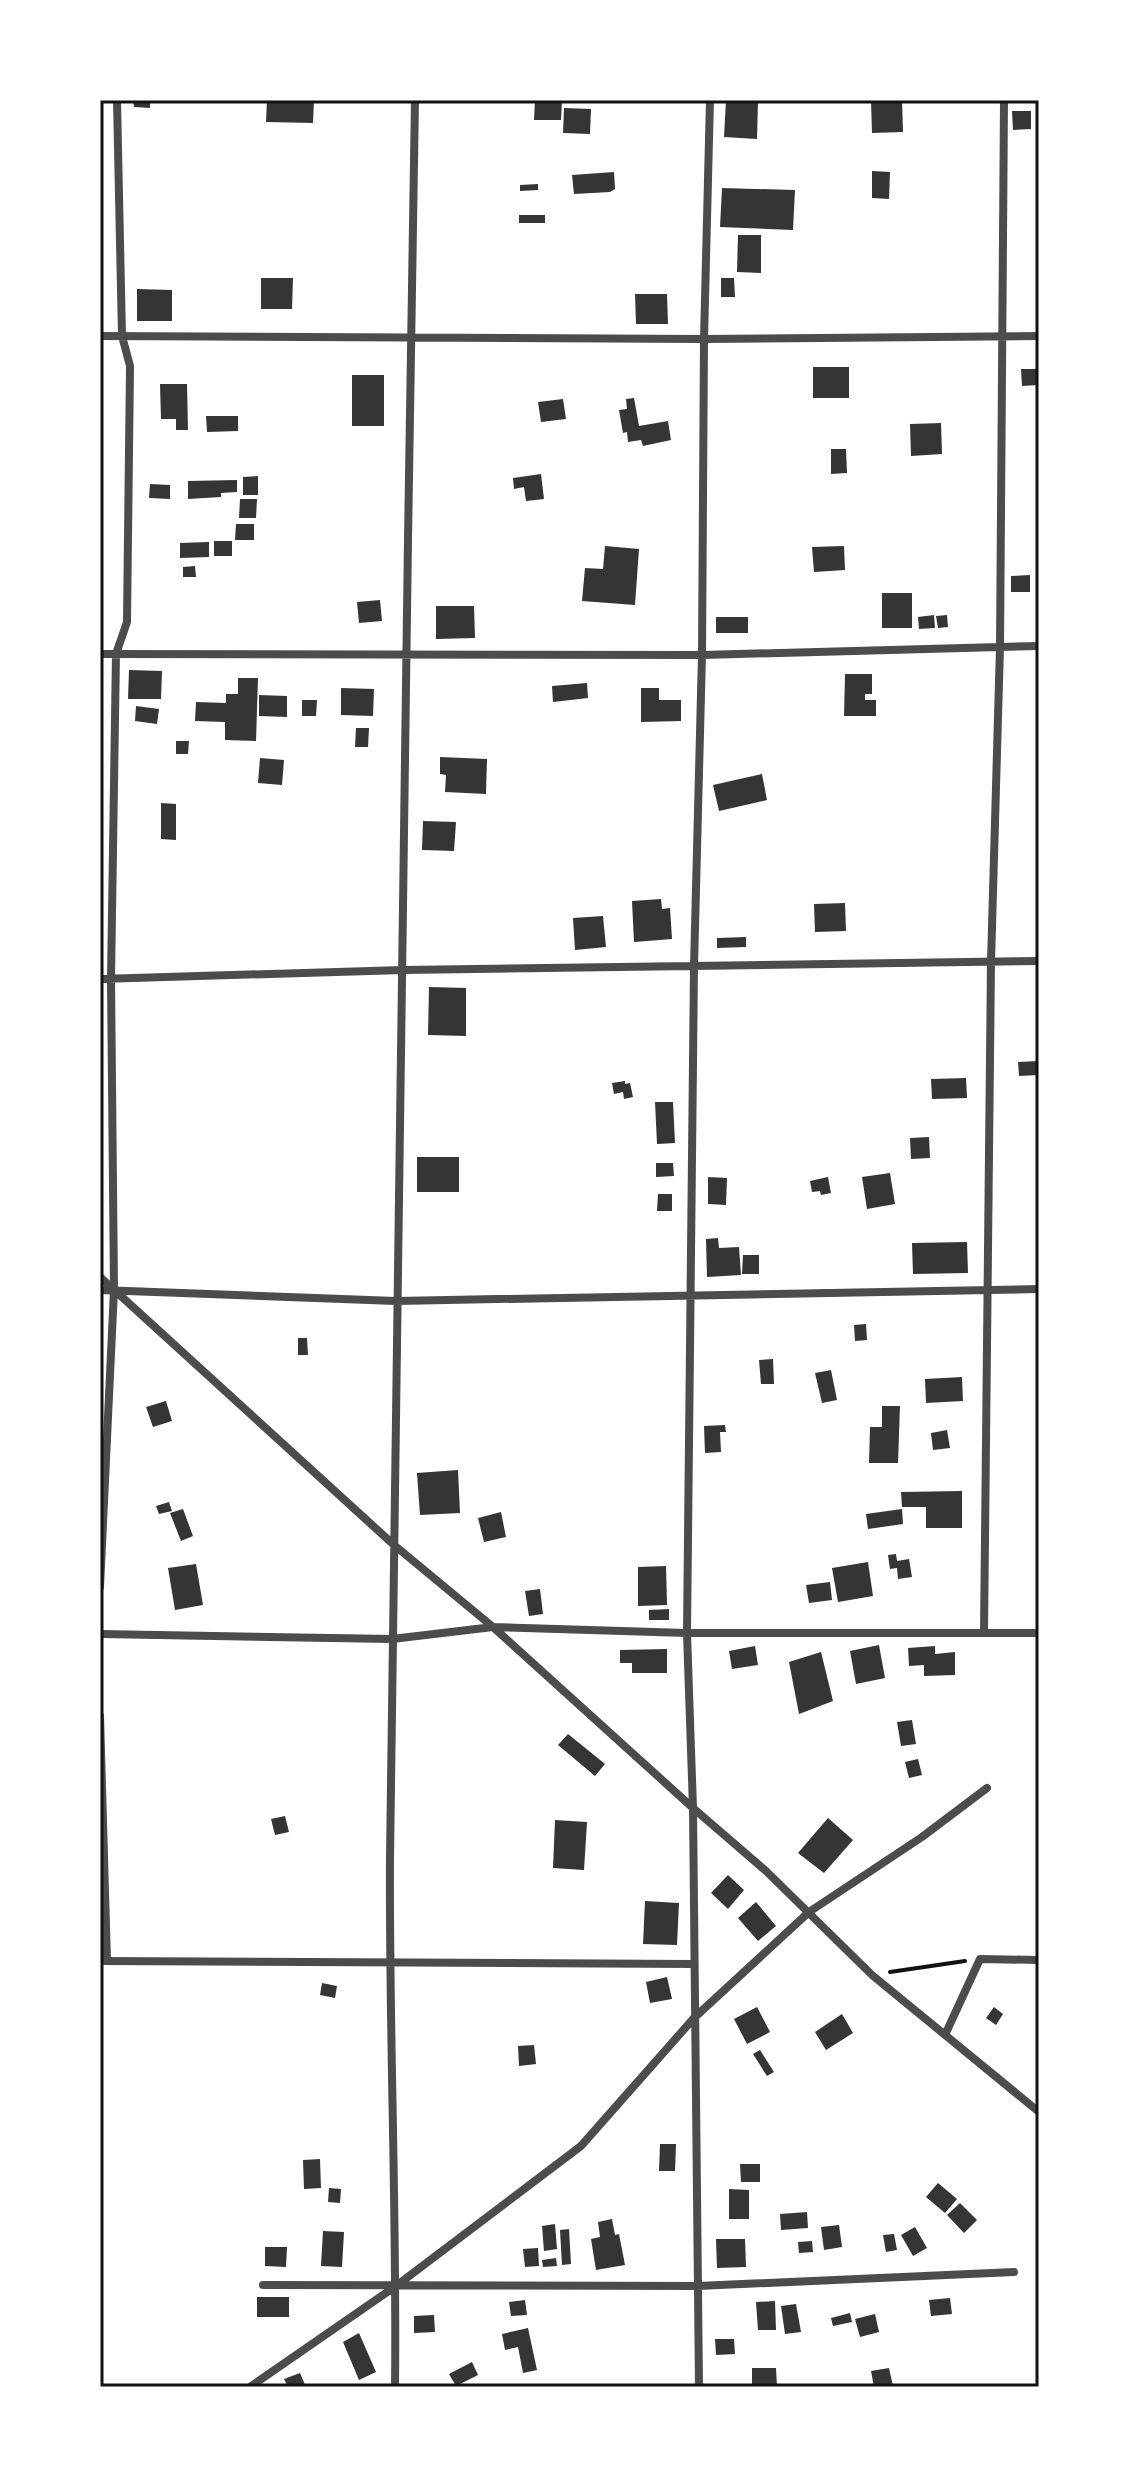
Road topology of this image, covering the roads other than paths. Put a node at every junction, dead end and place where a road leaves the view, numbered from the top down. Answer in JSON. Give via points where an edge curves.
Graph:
{"nodes":[{"id":1,"x":117,"y":100,"type":"edge"},
{"id":2,"x":415,"y":100,"type":"edge"},
{"id":3,"x":710,"y":100,"type":"edge"},
{"id":4,"x":1004,"y":100,"type":"edge"},
{"id":5,"x":100,"y":336,"type":"edge"},
{"id":6,"x":122,"y":336,"type":"junction"},
{"id":7,"x":1039,"y":336,"type":"edge"},
{"id":8,"x":1003,"y":337,"type":"junction"},
{"id":9,"x":412,"y":338,"type":"junction"},
{"id":10,"x":704,"y":339,"type":"junction"},
{"id":11,"x":1039,"y":646,"type":"edge"},
{"id":12,"x":1000,"y":647,"type":"junction"},
{"id":13,"x":100,"y":654,"type":"edge"},
{"id":14,"x":116,"y":654,"type":"junction"},
{"id":15,"x":408,"y":655,"type":"junction"},
{"id":16,"x":702,"y":655,"type":"junction"},
{"id":17,"x":1039,"y":961,"type":"edge"},
{"id":18,"x":991,"y":962,"type":"junction"},
{"id":19,"x":694,"y":967,"type":"junction"},
{"id":20,"x":403,"y":970,"type":"junction"},
{"id":21,"x":100,"y":979,"type":"edge"},
{"id":22,"x":111,"y":979,"type":"junction"},
{"id":23,"x":100,"y":1277,"type":"edge"},
{"id":24,"x":988,"y":1289,"type":"junction"},
{"id":25,"x":1039,"y":1289,"type":"edge"},
{"id":26,"x":100,"y":1290,"type":"edge"},
{"id":27,"x":114,"y":1290,"type":"junction"},
{"id":28,"x":689,"y":1296,"type":"junction"},
{"id":29,"x":396,"y":1301,"type":"junction"},
{"id":30,"x":394,"y":1545,"type":"junction"},
{"id":31,"x":100,"y":1587,"type":"edge"},
{"id":32,"x":493,"y":1627,"type":"junction"},
{"id":33,"x":687,"y":1633,"type":"junction"},
{"id":34,"x":984,"y":1633,"type":"junction"},
{"id":35,"x":1039,"y":1633,"type":"edge"},
{"id":36,"x":100,"y":1634,"type":"edge"},
{"id":37,"x":392,"y":1639,"type":"junction"},
{"id":38,"x":100,"y":1716,"type":"edge"},
{"id":39,"x":987,"y":1788,"type":"dead end"},
{"id":40,"x":693,"y":1808,"type":"junction"},
{"id":41,"x":809,"y":1912,"type":"junction"},
{"id":42,"x":1039,"y":1960,"type":"edge"},
{"id":43,"x":103,"y":1961,"type":"edge"},
{"id":44,"x":389,"y":1961,"type":"junction"},
{"id":45,"x":693,"y":1964,"type":"junction"},
{"id":46,"x":694,"y":2018,"type":"junction"},
{"id":47,"x":945,"y":2035,"type":"junction"},
{"id":48,"x":1039,"y":2112,"type":"edge"},
{"id":49,"x":1014,"y":2272,"type":"dead end"},
{"id":50,"x":263,"y":2285,"type":"dead end"},
{"id":51,"x":396,"y":2286,"type":"junction"},
{"id":52,"x":698,"y":2286,"type":"junction"},
{"id":53,"x":250,"y":2387,"type":"edge"},
{"id":54,"x":395,"y":2387,"type":"edge"},
{"id":55,"x":699,"y":2387,"type":"edge"}],
"edges":[{"from":1,"to":6,"type":"street"},
{"from":2,"to":9,"type":"street"},
{"from":3,"to":10,"type":"street"},
{"from":4,"to":8,"type":"street"},
{"from":5,"to":6,"type":"street"},
{"from":6,"to":9,"type":"street"},
{"from":6,"to":14,"type":"street","via":[[130,366],[127,622]]},
{"from":7,"to":8,"type":"street"},
{"from":8,"to":10,"type":"street"},
{"from":8,"to":12,"type":"street"},
{"from":9,"to":10,"type":"street"},
{"from":9,"to":15,"type":"street"},
{"from":10,"to":16,"type":"street"},
{"from":11,"to":12,"type":"street"},
{"from":12,"to":16,"type":"street"},
{"from":12,"to":18,"type":"street"},
{"from":13,"to":14,"type":"street"},
{"from":14,"to":15,"type":"street"},
{"from":14,"to":22,"type":"street"},
{"from":15,"to":16,"type":"street"},
{"from":15,"to":20,"type":"street"},
{"from":16,"to":19,"type":"street"},
{"from":17,"to":18,"type":"street"},
{"from":18,"to":19,"type":"street"},
{"from":18,"to":24,"type":"street"},
{"from":19,"to":20,"type":"street"},
{"from":19,"to":28,"type":"street"},
{"from":20,"to":22,"type":"street"},
{"from":20,"to":29,"type":"street"},
{"from":21,"to":22,"type":"street"},
{"from":22,"to":27,"type":"street"},
{"from":23,"to":27,"type":"street"},
{"from":24,"to":25,"type":"street"},
{"from":24,"to":28,"type":"street"},
{"from":24,"to":34,"type":"street"},
{"from":26,"to":27,"type":"street"},
{"from":27,"to":29,"type":"street"},
{"from":27,"to":30,"type":"street"},
{"from":27,"to":31,"type":"street"},
{"from":28,"to":29,"type":"street"},
{"from":28,"to":33,"type":"street"},
{"from":29,"to":30,"type":"street"},
{"from":30,"to":32,"type":"street"},
{"from":30,"to":37,"type":"street"},
{"from":32,"to":33,"type":"street"},
{"from":32,"to":37,"type":"street"},
{"from":32,"to":40,"type":"street"},
{"from":33,"to":34,"type":"street"},
{"from":33,"to":40,"type":"street"},
{"from":34,"to":35,"type":"street"},
{"from":36,"to":37,"type":"street"},
{"from":37,"to":44,"type":"street"},
{"from":38,"to":43,"type":"street"},
{"from":39,"to":41,"type":"street"},
{"from":40,"to":41,"type":"street"},
{"from":40,"to":45,"type":"street"},
{"from":41,"to":46,"type":"street"},
{"from":41,"to":47,"type":"street","via":[[872,1975]]},
{"from":42,"to":47,"type":"street","via":[[980,1959]]},
{"from":43,"to":44,"type":"street"},
{"from":44,"to":45,"type":"street"},
{"from":44,"to":51,"type":"street"},
{"from":45,"to":46,"type":"street"},
{"from":46,"to":51,"type":"street","via":[[581,2146]]},
{"from":46,"to":52,"type":"street"},
{"from":47,"to":48,"type":"street"},
{"from":49,"to":52,"type":"street"},
{"from":50,"to":51,"type":"street"},
{"from":51,"to":52,"type":"street"},
{"from":51,"to":53,"type":"street"},
{"from":51,"to":54,"type":"street"},
{"from":52,"to":55,"type":"street"}]}
